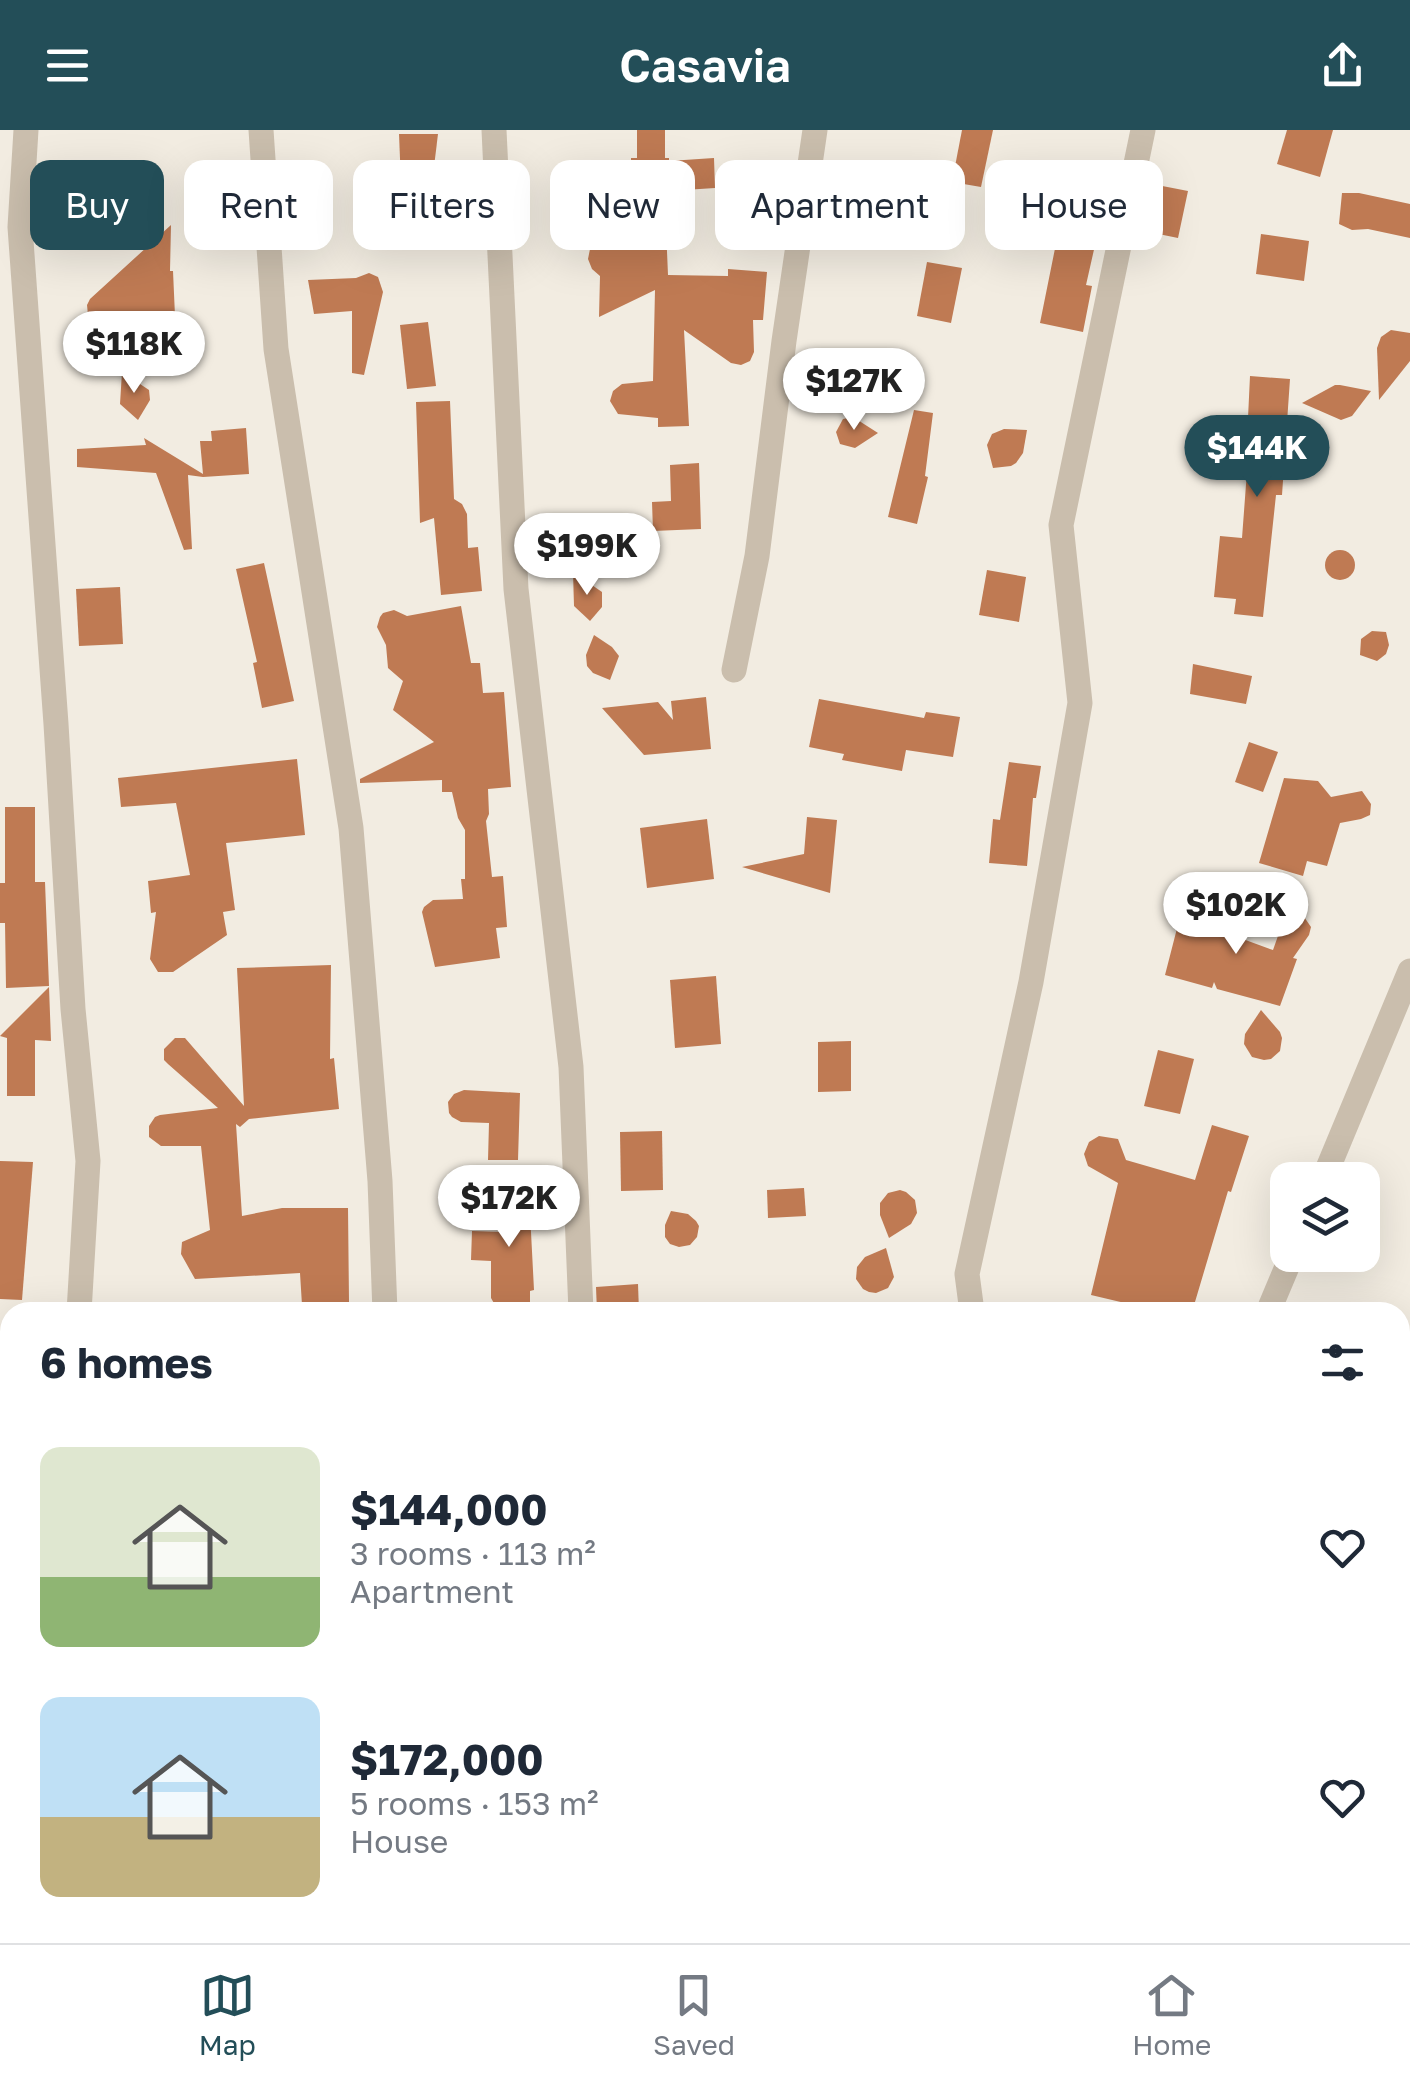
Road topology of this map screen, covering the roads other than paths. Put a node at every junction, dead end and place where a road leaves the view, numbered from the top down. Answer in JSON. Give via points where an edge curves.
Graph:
{"nodes":[{"id":1,"x":26,"y":130,"type":"edge"},
{"id":2,"x":261,"y":130,"type":"edge"},
{"id":3,"x":494,"y":130,"type":"edge"},
{"id":4,"x":815,"y":130,"type":"edge"},
{"id":5,"x":1143,"y":130,"type":"edge"},
{"id":6,"x":734,"y":670,"type":"dead end"},
{"id":7,"x":1410,"y":971,"type":"edge"},
{"id":8,"x":1330,"y":1162,"type":"edge"},
{"id":9,"x":1285,"y":1272,"type":"edge"},
{"id":10,"x":80,"y":1302,"type":"edge"},
{"id":11,"x":385,"y":1302,"type":"edge"},
{"id":12,"x":580,"y":1302,"type":"edge"},
{"id":13,"x":970,"y":1302,"type":"edge"},
{"id":14,"x":1272,"y":1302,"type":"edge"}],
"edges":[{"from":1,"to":10,"type":"street","via":[[20,227],[88,1161]]},
{"from":2,"to":11,"type":"street","via":[[276,349],[351,828]]},
{"from":3,"to":12,"type":"street","via":[[516,589],[571,1067]]},
{"from":4,"to":6,"type":"street","via":[[757,556]]},
{"from":5,"to":13,"type":"street","via":[[1061,526],[1080,703],[1030,982],[966,1274]]},
{"from":7,"to":8,"type":"street"},
{"from":9,"to":14,"type":"street"}]}
